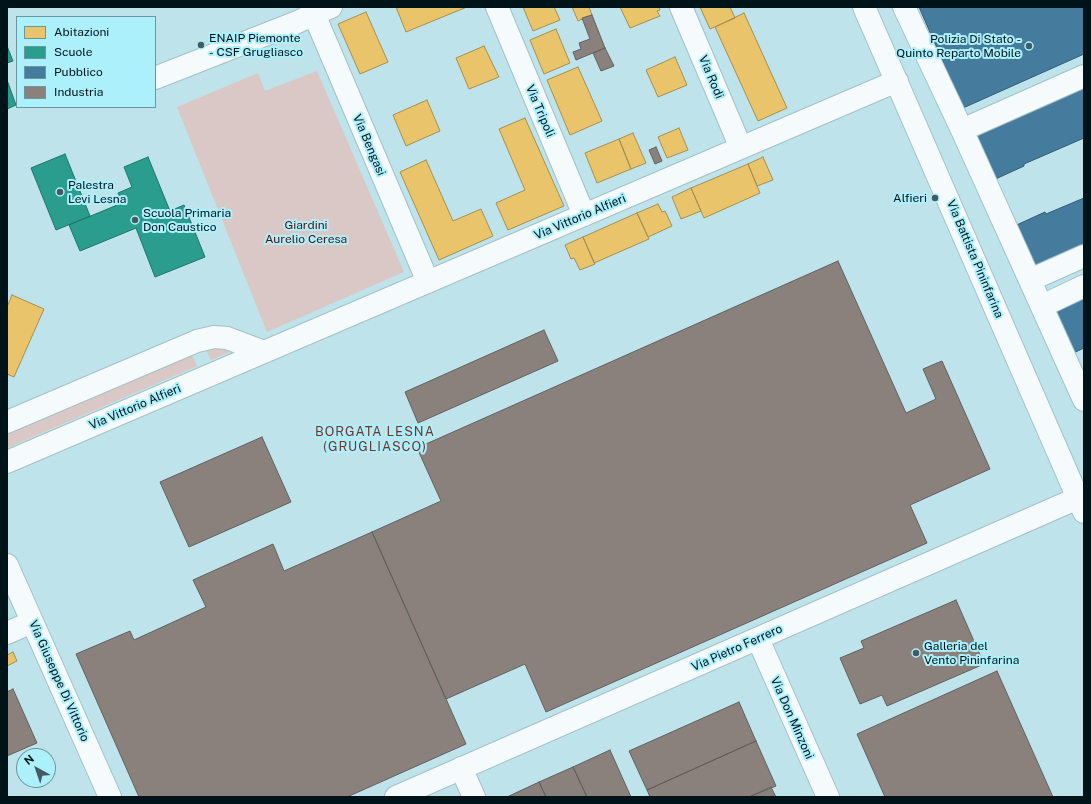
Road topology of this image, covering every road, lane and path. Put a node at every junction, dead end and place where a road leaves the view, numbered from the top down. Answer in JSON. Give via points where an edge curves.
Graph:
{"nodes":[{"id":1,"x":497,"y":7,"type":"edge"},
{"id":2,"x":681,"y":7,"type":"edge"},
{"id":3,"x":864,"y":7,"type":"edge"},
{"id":4,"x":904,"y":7,"type":"edge"},
{"id":5,"x":318,"y":10,"type":"edge"},
{"id":6,"x":1084,"y":76,"type":"edge"},
{"id":7,"x":156,"y":78,"type":"edge"},
{"id":8,"x":897,"y":80,"type":"junction"},
{"id":9,"x":962,"y":130,"type":"junction"},
{"id":10,"x":741,"y":148,"type":"junction"},
{"id":11,"x":584,"y":215,"type":"junction"},
{"id":12,"x":1084,"y":256,"type":"edge"},
{"id":13,"x":1030,"y":280,"type":"junction"},
{"id":14,"x":428,"y":282,"type":"junction"},
{"id":15,"x":1084,"y":286,"type":"edge"},
{"id":16,"x":1042,"y":306,"type":"junction"},
{"id":17,"x":264,"y":352,"type":"junction"},
{"id":18,"x":1084,"y":400,"type":"edge"},
{"id":19,"x":7,"y":422,"type":"edge"},
{"id":20,"x":7,"y":462,"type":"edge"},
{"id":21,"x":1081,"y":505,"type":"edge"},
{"id":22,"x":7,"y":565,"type":"edge"},
{"id":23,"x":32,"y":622,"type":"junction"},
{"id":24,"x":7,"y":633,"type":"edge"},
{"id":25,"x":758,"y":639,"type":"junction"},
{"id":26,"x":461,"y":768,"type":"junction"},
{"id":27,"x":110,"y":797,"type":"edge"},
{"id":28,"x":396,"y":797,"type":"edge"},
{"id":29,"x":474,"y":797,"type":"edge"},
{"id":30,"x":828,"y":797,"type":"edge"}],
"edges":[{"from":1,"to":11,"type":"street","name":"Via Tripoli"},
{"from":2,"to":10,"type":"street","name":"Via Rodi"},
{"from":3,"to":8,"type":"street","name":"Via Battista Pininfarina"},
{"from":4,"to":9,"type":"street"},
{"from":5,"to":7,"type":"street","via":[[295,23]]},
{"from":5,"to":14,"type":"street","name":"Via Bengasi"},
{"from":6,"to":9,"type":"street"},
{"from":8,"to":10,"type":"street","name":"Via Vittorio Alfieri"},
{"from":8,"to":21,"type":"street","name":"Via Battista Pininfarina"},
{"from":9,"to":13,"type":"street"},
{"from":10,"to":11,"type":"street","name":"Via Vittorio Alfieri"},
{"from":11,"to":14,"type":"street","name":"Via Vittorio Alfieri"},
{"from":12,"to":13,"type":"street"},
{"from":13,"to":16,"type":"street"},
{"from":14,"to":17,"type":"street","name":"Via Vittorio Alfieri"},
{"from":15,"to":16,"type":"street"},
{"from":16,"to":18,"type":"street"},
{"from":17,"to":19,"type":"street","via":[[227,338],[214,337],[197,341]]},
{"from":17,"to":20,"type":"street","name":"Via Vittorio Alfieri"},
{"from":21,"to":25,"type":"street","name":"Via Pietro Ferrero"},
{"from":22,"to":23,"type":"street","name":"Via Giuseppe Di Vittorio"},
{"from":23,"to":24,"type":"street"},
{"from":23,"to":27,"type":"street","name":"Via Giuseppe Di Vittorio"},
{"from":25,"to":26,"type":"street","name":"Via Pietro Ferrero"},
{"from":25,"to":30,"type":"street","name":"Via Don Minzoni"},
{"from":26,"to":28,"type":"street","name":"Via Pietro Ferrero"},
{"from":26,"to":29,"type":"street"}]}
